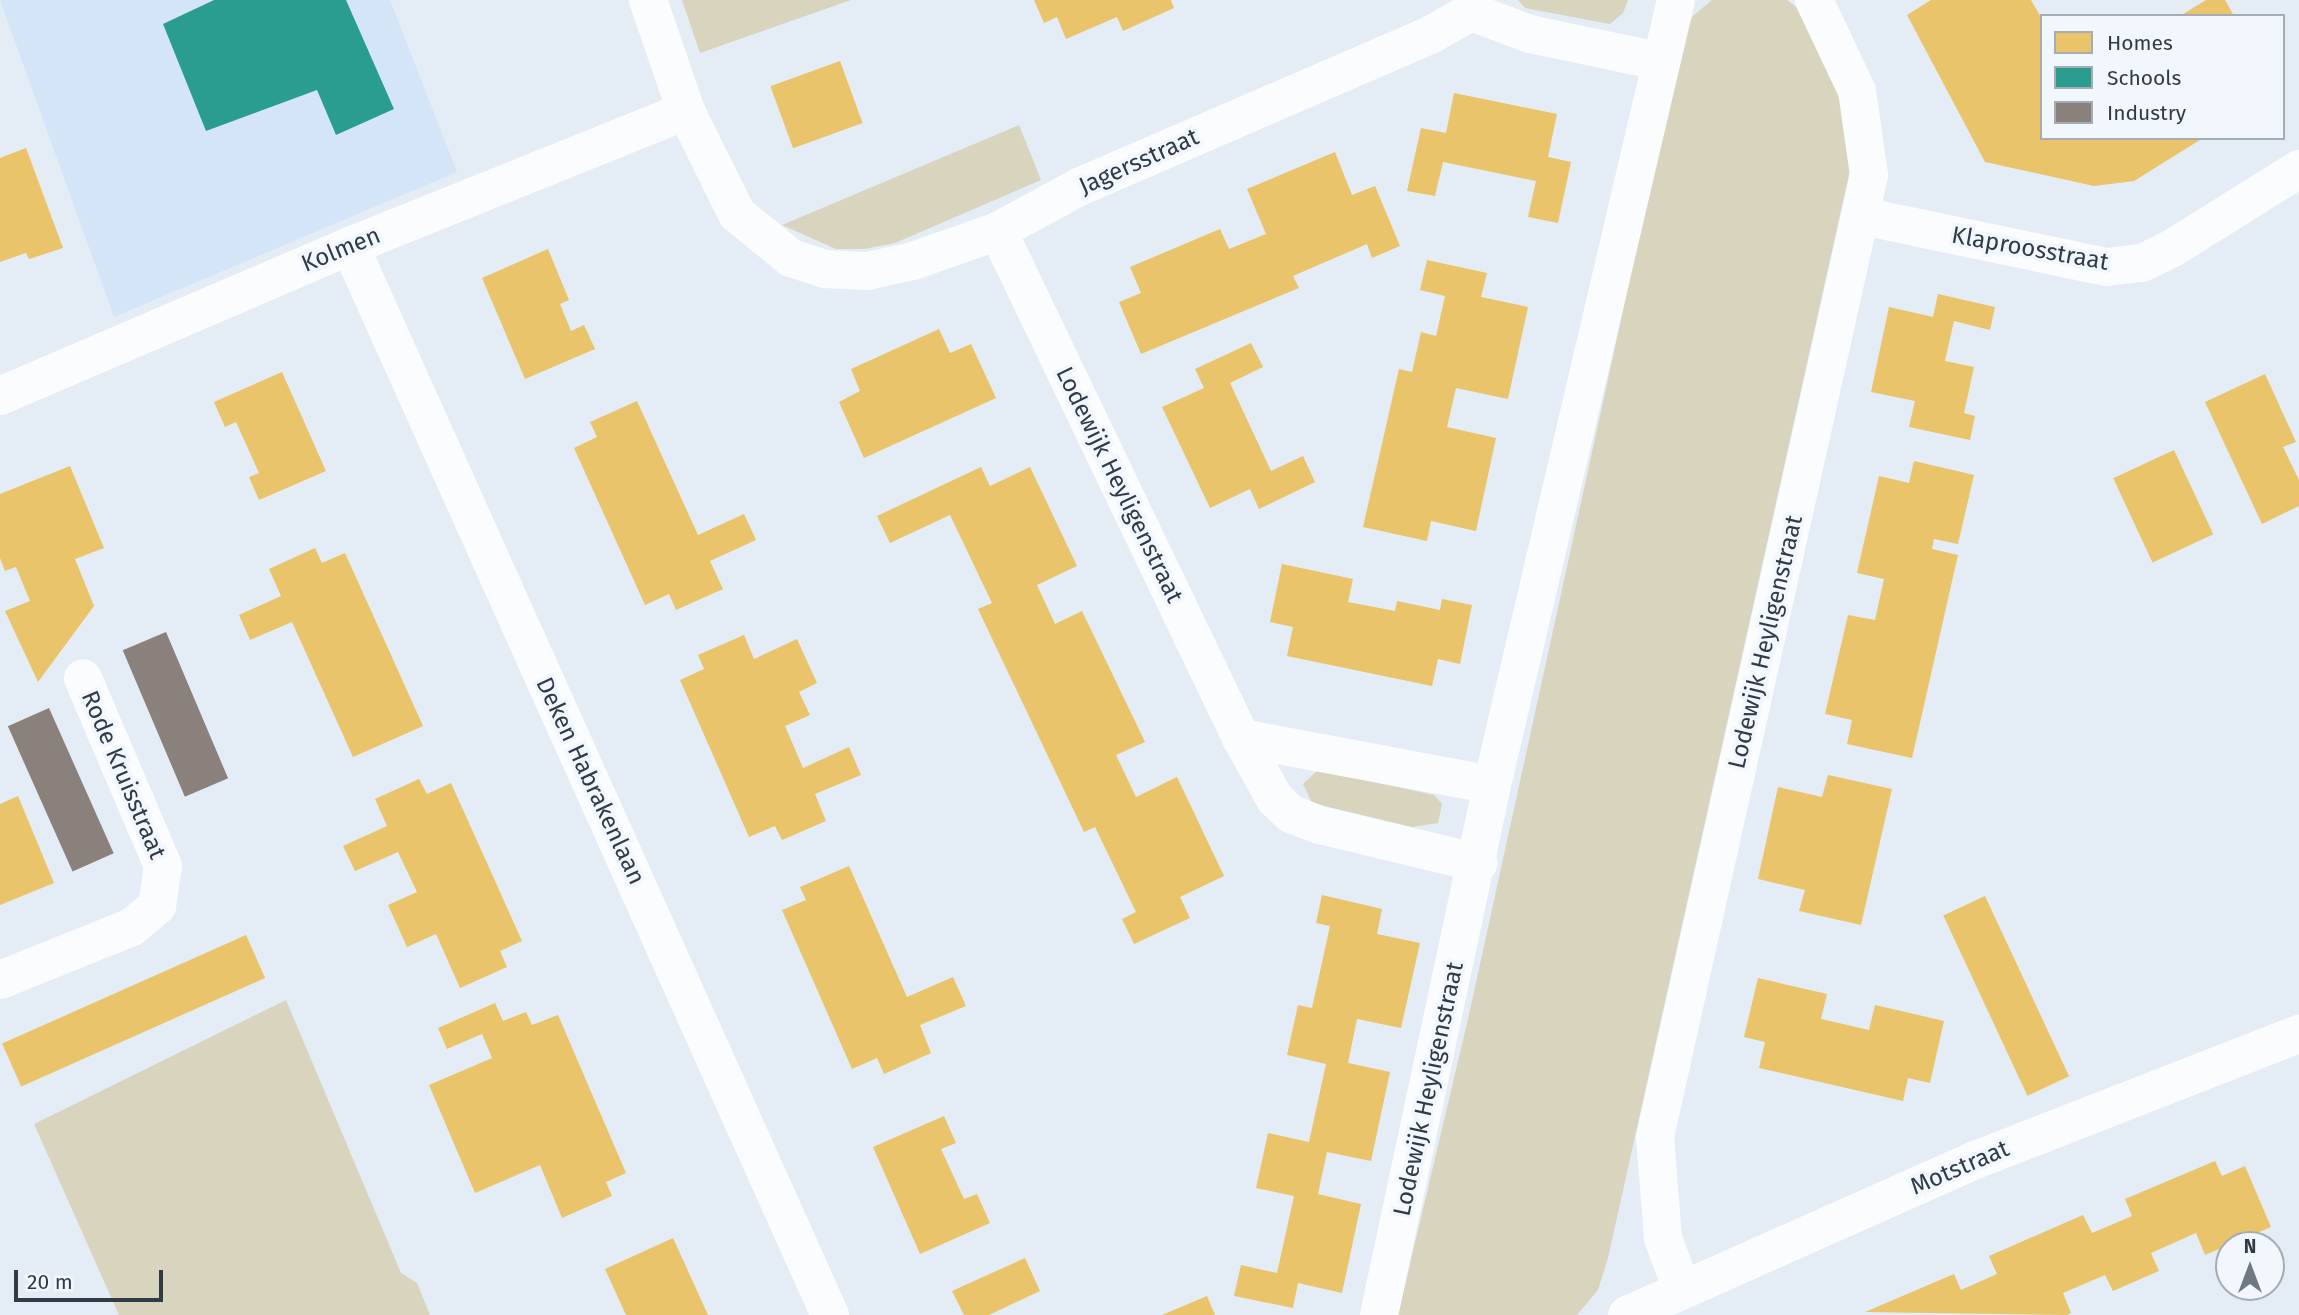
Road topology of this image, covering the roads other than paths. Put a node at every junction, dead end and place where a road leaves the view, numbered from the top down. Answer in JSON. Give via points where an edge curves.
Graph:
{"nodes":[{"id":1,"x":648,"y":0,"type":"edge"},
{"id":2,"x":1676,"y":0,"type":"edge"},
{"id":3,"x":1814,"y":0,"type":"edge"},
{"id":4,"x":1476,"y":6,"type":"edge"},
{"id":5,"x":1658,"y":61,"type":"junction"},
{"id":6,"x":686,"y":111,"type":"junction"},
{"id":7,"x":2299,"y":169,"type":"edge"},
{"id":8,"x":1862,"y":216,"type":"junction"},
{"id":9,"x":998,"y":231,"type":"junction"},
{"id":10,"x":350,"y":246,"type":"junction"},
{"id":11,"x":0,"y":396,"type":"edge"},
{"id":12,"x":83,"y":678,"type":"dead end"},
{"id":13,"x":1241,"y":738,"type":"junction"},
{"id":14,"x":1492,"y":785,"type":"junction"},
{"id":15,"x":1478,"y":863,"type":"junction"},
{"id":16,"x":0,"y":981,"type":"edge"},
{"id":17,"x":2296,"y":1045,"type":"edge"},
{"id":18,"x":1682,"y":1290,"type":"junction"},
{"id":19,"x":830,"y":1315,"type":"edge"},
{"id":20,"x":1379,"y":1315,"type":"edge"},
{"id":21,"x":1628,"y":1315,"type":"edge"}],
"edges":[{"from":1,"to":6,"type":"street","name":"Jagersstraat"},
{"from":2,"to":5,"type":"street","name":"Lodewijk Heyligenstraat"},
{"from":3,"to":8,"type":"street","name":"Lodewijk Heyligenstraat","via":[[1857,91],[1868,142],[1869,175]]},
{"from":4,"to":5,"type":"street","name":"Jagersstraat","via":[[1530,34]]},
{"from":4,"to":9,"type":"street","name":"Jagersstraat","via":[[1432,34],[1079,187]]},
{"from":5,"to":14,"type":"street","name":"Lodewijk Heyligenstraat"},
{"from":6,"to":9,"type":"street","name":"Jagersstraat","via":[[737,214],[791,258],[824,269],[867,271],[913,261]]},
{"from":6,"to":10,"type":"street","name":"Kolmen"},
{"from":7,"to":8,"type":"street","name":"Klaproosstraat","via":[[2171,249],[2142,263],[2107,267]]},
{"from":8,"to":18,"type":"street","name":"Lodewijk Heyligenstraat","via":[[1655,1137],[1663,1238]]},
{"from":9,"to":13,"type":"street","name":"Lodewijk Heyligenstraat"},
{"from":10,"to":11,"type":"street","name":"Kolmen"},
{"from":10,"to":19,"type":"street","name":"Deken Habrakenlaan"},
{"from":12,"to":16,"type":"street","name":"Rode Kruisstraat","via":[[163,866],[157,906],[132,927]]},
{"from":13,"to":14,"type":"street"},
{"from":13,"to":15,"type":"street","name":"Lodewijk Heyligenstraat","via":[[1275,799],[1291,814]]},
{"from":14,"to":15,"type":"street","name":"Lodewijk Heyligenstraat"},
{"from":15,"to":20,"type":"street","name":"Lodewijk Heyligenstraat"},
{"from":17,"to":18,"type":"street","name":"Motstraat","via":[[1973,1161]]},
{"from":18,"to":21,"type":"street","name":"Motstraat"}]}
